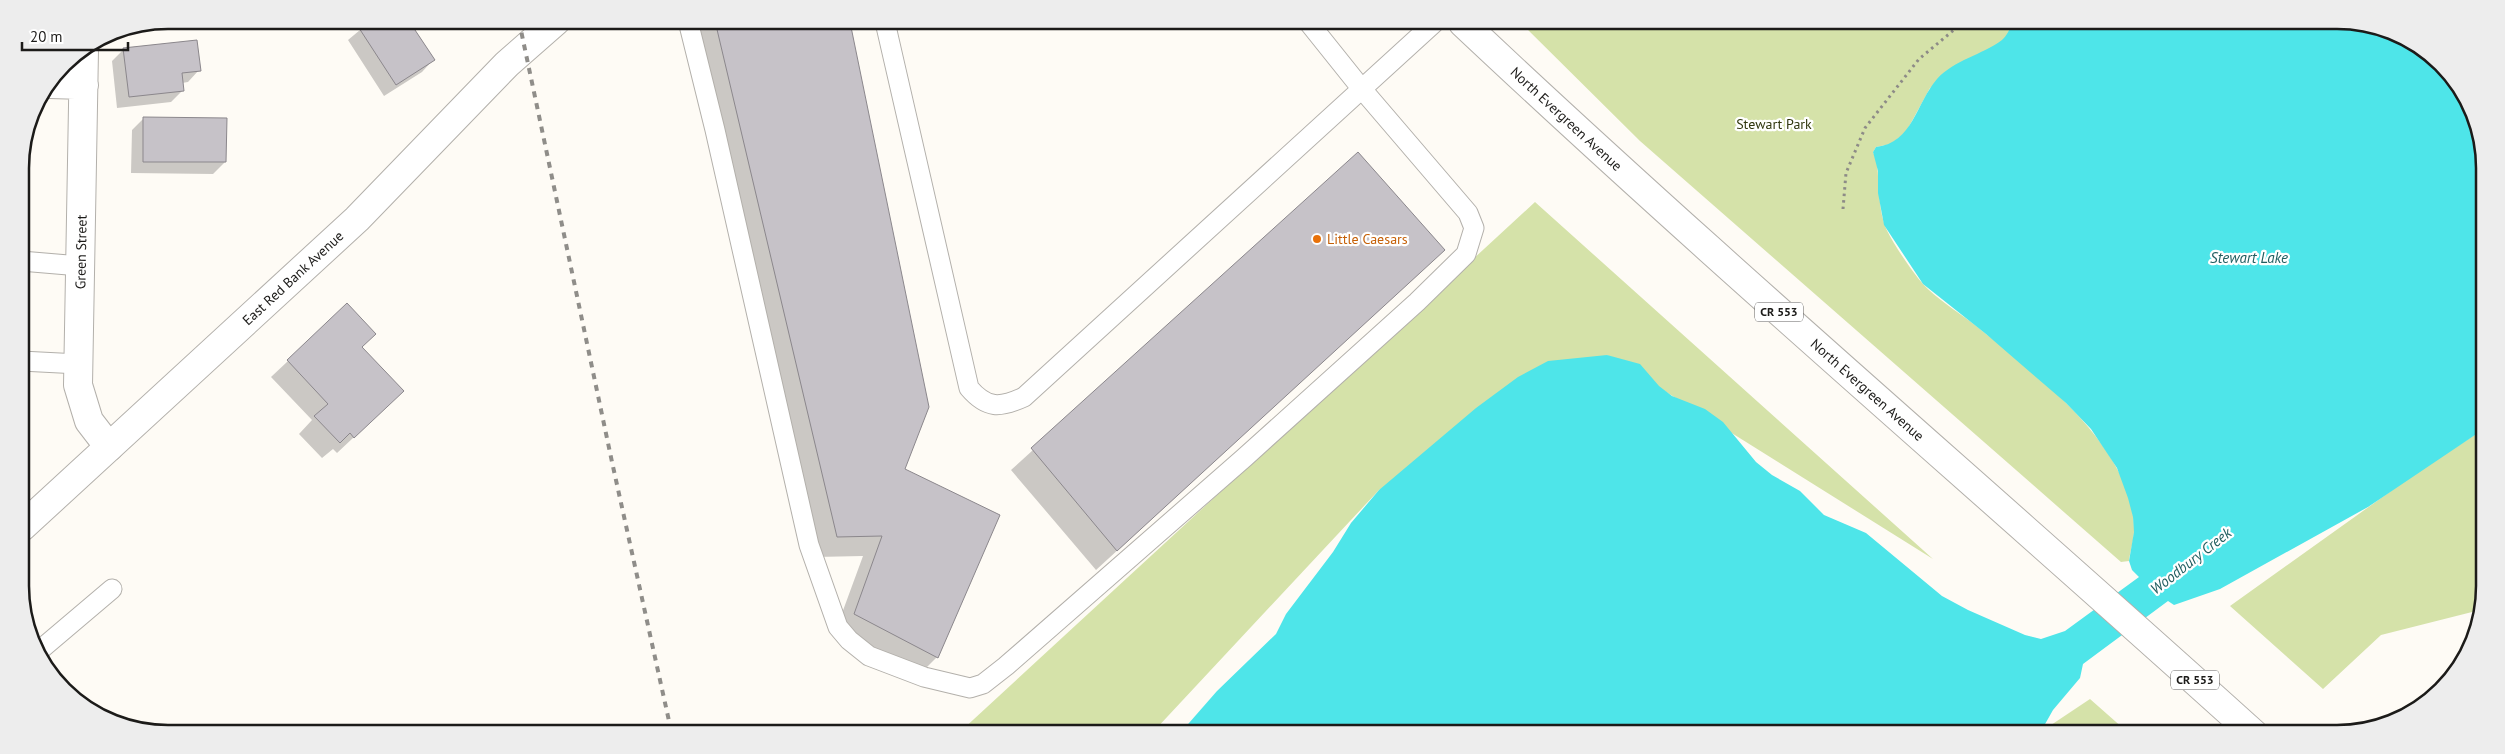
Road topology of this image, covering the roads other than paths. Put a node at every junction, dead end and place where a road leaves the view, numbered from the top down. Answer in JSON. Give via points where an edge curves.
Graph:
{"nodes":[{"id":1,"x":547,"y":29,"type":"edge"},
{"id":2,"x":690,"y":29,"type":"edge"},
{"id":3,"x":887,"y":29,"type":"edge"},
{"id":4,"x":1314,"y":29,"type":"edge"},
{"id":5,"x":1427,"y":29,"type":"edge"},
{"id":6,"x":1469,"y":29,"type":"edge"},
{"id":7,"x":84,"y":57,"type":"edge"},
{"id":8,"x":57,"y":84,"type":"edge"},
{"id":9,"x":84,"y":84,"type":"junction"},
{"id":10,"x":1361,"y":88,"type":"junction"},
{"id":11,"x":29,"y":263,"type":"edge"},
{"id":12,"x":80,"y":266,"type":"junction"},
{"id":13,"x":29,"y":361,"type":"edge"},
{"id":14,"x":79,"y":364,"type":"junction"},
{"id":15,"x":109,"y":446,"type":"junction"},
{"id":16,"x":29,"y":521,"type":"edge"},
{"id":17,"x":112,"y":588,"type":"dead end"},
{"id":18,"x":43,"y":648,"type":"edge"},
{"id":19,"x":2244,"y":725,"type":"edge"}],
"edges":[{"from":1,"to":15,"type":"street","name":"East Red Bank Avenue","via":[[507,64],[357,219]]},
{"from":2,"to":10,"type":"lane","via":[[809,545],[838,627],[869,656],[924,677],[970,688],[983,684],[1006,666],[1244,458],[1466,254],[1474,228],[1468,213]]},
{"from":3,"to":10,"type":"lane","via":[[969,388],[978,399],[992,404],[1007,405],[1024,397]]},
{"from":4,"to":10,"type":"lane"},
{"from":5,"to":10,"type":"lane"},
{"from":6,"to":19,"type":"street","name":"North Evergreen Avenue","number":"CR 553","via":[[1569,124]]},
{"from":7,"to":9,"type":"street","name":"Green Street"},
{"from":8,"to":9,"type":"street"},
{"from":9,"to":12,"type":"street","name":"Green Street"},
{"from":11,"to":12,"type":"lane"},
{"from":12,"to":14,"type":"street","name":"Green Street"},
{"from":13,"to":14,"type":"lane"},
{"from":14,"to":15,"type":"street","name":"Green Street","via":[[78,385],[89,421]]},
{"from":15,"to":16,"type":"street","name":"East Red Bank Avenue"},
{"from":17,"to":18,"type":"lane"}]}
